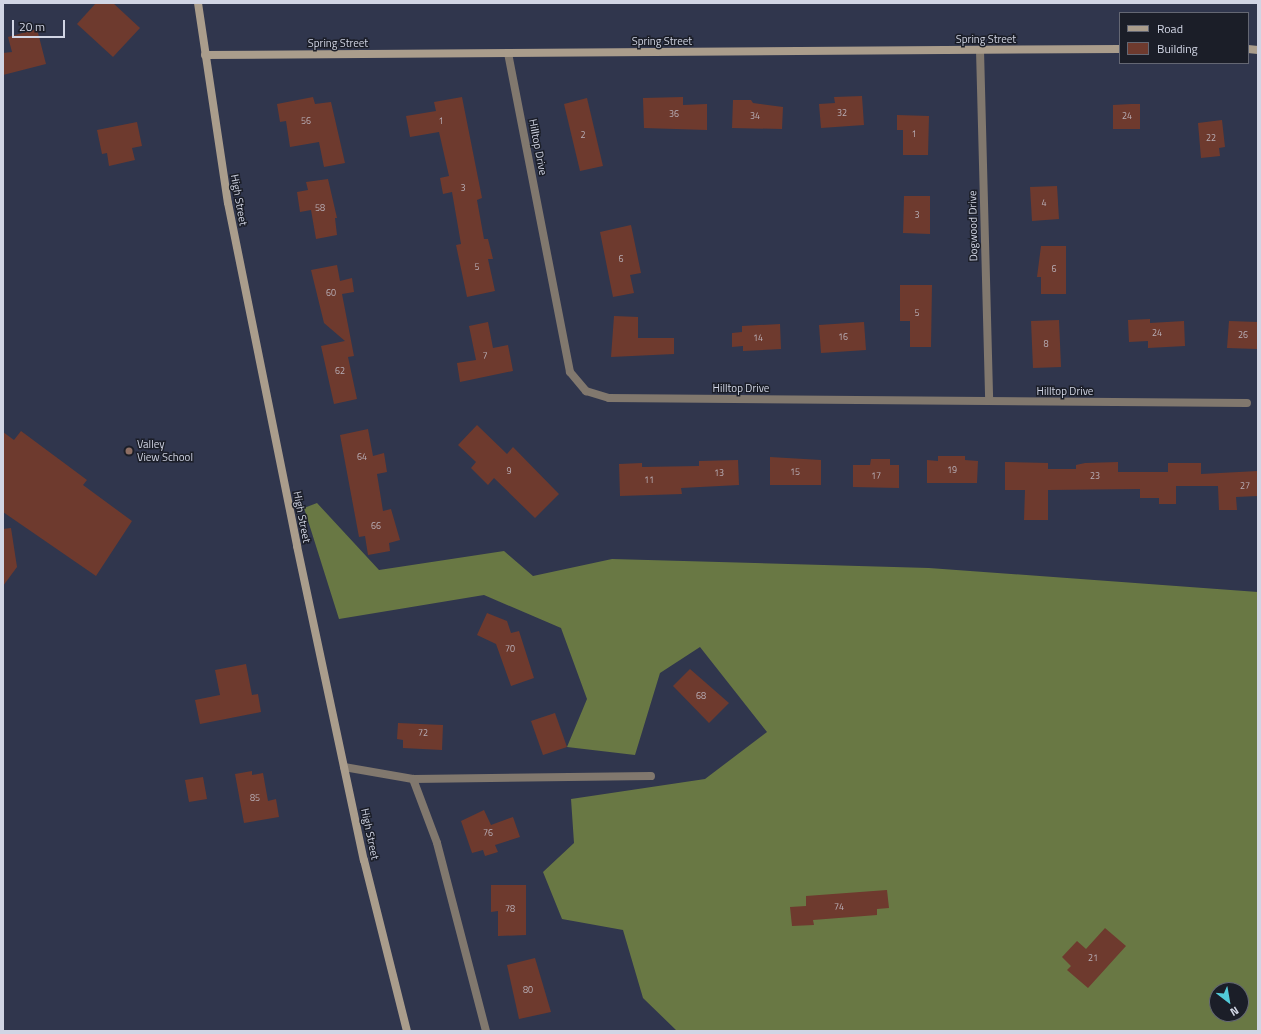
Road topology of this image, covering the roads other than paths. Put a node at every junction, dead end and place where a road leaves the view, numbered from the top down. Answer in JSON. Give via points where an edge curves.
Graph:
{"nodes":[{"id":1,"x":198,"y":3,"type":"edge"},
{"id":2,"x":1119,"y":49,"type":"edge"},
{"id":3,"x":980,"y":50,"type":"junction"},
{"id":4,"x":508,"y":53,"type":"junction"},
{"id":5,"x":205,"y":55,"type":"junction"},
{"id":6,"x":989,"y":401,"type":"junction"},
{"id":7,"x":1246,"y":403,"type":"dead end"},
{"id":8,"x":344,"y":767,"type":"junction"},
{"id":9,"x":651,"y":776,"type":"dead end"},
{"id":10,"x":413,"y":779,"type":"junction"},
{"id":11,"x":407,"y":1031,"type":"edge"},
{"id":12,"x":486,"y":1031,"type":"edge"}],
"edges":[{"from":1,"to":5,"type":"street","name":"High Street"},
{"from":2,"to":3,"type":"street","name":"Spring Street"},
{"from":3,"to":4,"type":"street","name":"Spring Street"},
{"from":3,"to":6,"type":"street","name":"Dogwood Drive"},
{"from":4,"to":5,"type":"street","name":"Spring Street"},
{"from":4,"to":6,"type":"street","name":"Hilltop Drive","via":[[570,372],[586,391],[610,398]]},
{"from":5,"to":8,"type":"street","name":"High Street","via":[[229,211]]},
{"from":6,"to":7,"type":"street","name":"Hilltop Drive"},
{"from":8,"to":10,"type":"street"},
{"from":8,"to":11,"type":"street","name":"High Street"},
{"from":9,"to":10,"type":"street"},
{"from":10,"to":12,"type":"street","via":[[437,843]]}]}
